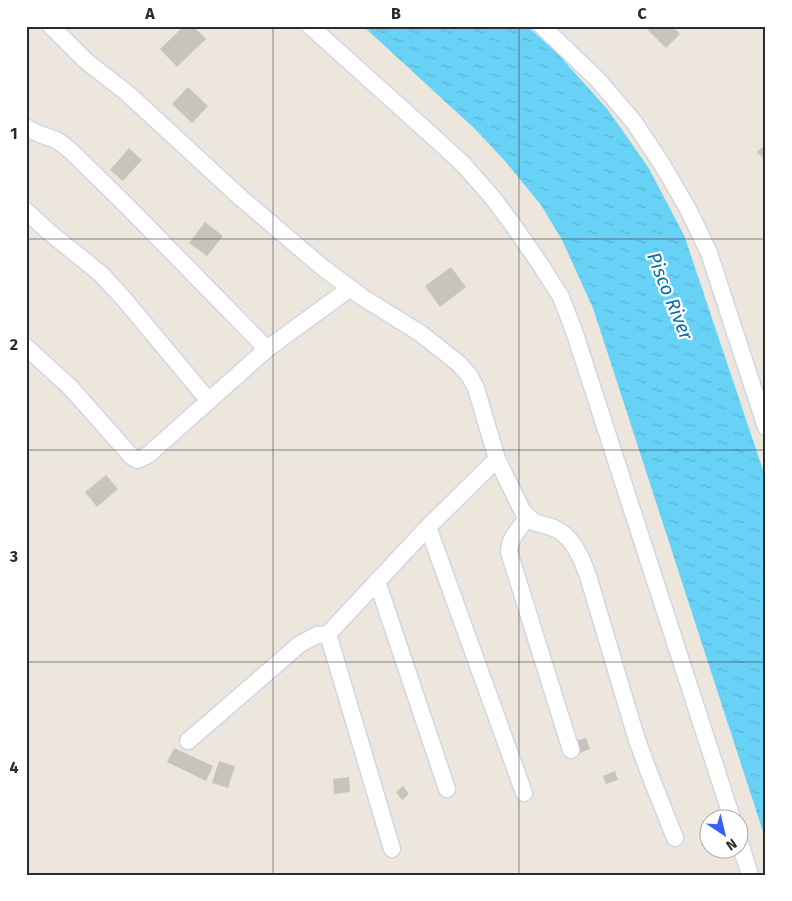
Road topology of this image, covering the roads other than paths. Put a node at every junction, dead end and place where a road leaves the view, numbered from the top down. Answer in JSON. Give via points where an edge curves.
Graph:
{"nodes":[{"id":1,"x":51,"y":26,"type":"edge"},
{"id":2,"x":310,"y":26,"type":"edge"},
{"id":3,"x":542,"y":26,"type":"edge"},
{"id":4,"x":26,"y":127,"type":"edge"},
{"id":5,"x":26,"y":211,"type":"edge"},
{"id":6,"x":349,"y":288,"type":"junction"},
{"id":7,"x":26,"y":347,"type":"edge"},
{"id":8,"x":267,"y":349,"type":"junction"},
{"id":9,"x":209,"y":401,"type":"junction"},
{"id":10,"x":766,"y":427,"type":"edge"},
{"id":11,"x":497,"y":459,"type":"junction"},
{"id":12,"x":528,"y":517,"type":"junction"},
{"id":13,"x":428,"y":527,"type":"junction"},
{"id":14,"x":377,"y":581,"type":"junction"},
{"id":15,"x":328,"y":634,"type":"junction"},
{"id":16,"x":188,"y":741,"type":"dead end"},
{"id":17,"x":571,"y":750,"type":"dead end"},
{"id":18,"x":447,"y":789,"type":"dead end"},
{"id":19,"x":524,"y":792,"type":"dead end"},
{"id":20,"x":729,"y":808,"type":"edge"},
{"id":21,"x":675,"y":838,"type":"dead end"},
{"id":22,"x":392,"y":849,"type":"dead end"},
{"id":23,"x":745,"y":858,"type":"edge"},
{"id":24,"x":750,"y":875,"type":"edge"}],
"edges":[{"from":1,"to":6,"type":"street","via":[[86,61],[127,93],[284,236]]},
{"from":2,"to":20,"type":"street","via":[[463,164],[514,225],[561,297]]},
{"from":3,"to":10,"type":"street","via":[[598,80],[634,122],[688,209],[709,253]]},
{"from":4,"to":8,"type":"street","via":[[64,145]]},
{"from":5,"to":9,"type":"street","via":[[102,274]]},
{"from":6,"to":8,"type":"street"},
{"from":6,"to":11,"type":"street","via":[[420,333],[464,369],[476,388]]},
{"from":7,"to":9,"type":"street","via":[[70,387],[138,460],[148,455]]},
{"from":8,"to":9,"type":"street"},
{"from":11,"to":12,"type":"street"},
{"from":11,"to":13,"type":"street"},
{"from":12,"to":17,"type":"street","via":[[512,538],[510,558]]},
{"from":12,"to":21,"type":"street","via":[[561,532],[581,558],[636,737]]},
{"from":13,"to":14,"type":"street"},
{"from":13,"to":19,"type":"street"},
{"from":14,"to":15,"type":"street"},
{"from":14,"to":18,"type":"street"},
{"from":15,"to":16,"type":"street","via":[[317,635],[300,644]]},
{"from":15,"to":22,"type":"street"},
{"from":23,"to":24,"type":"street"}]}
